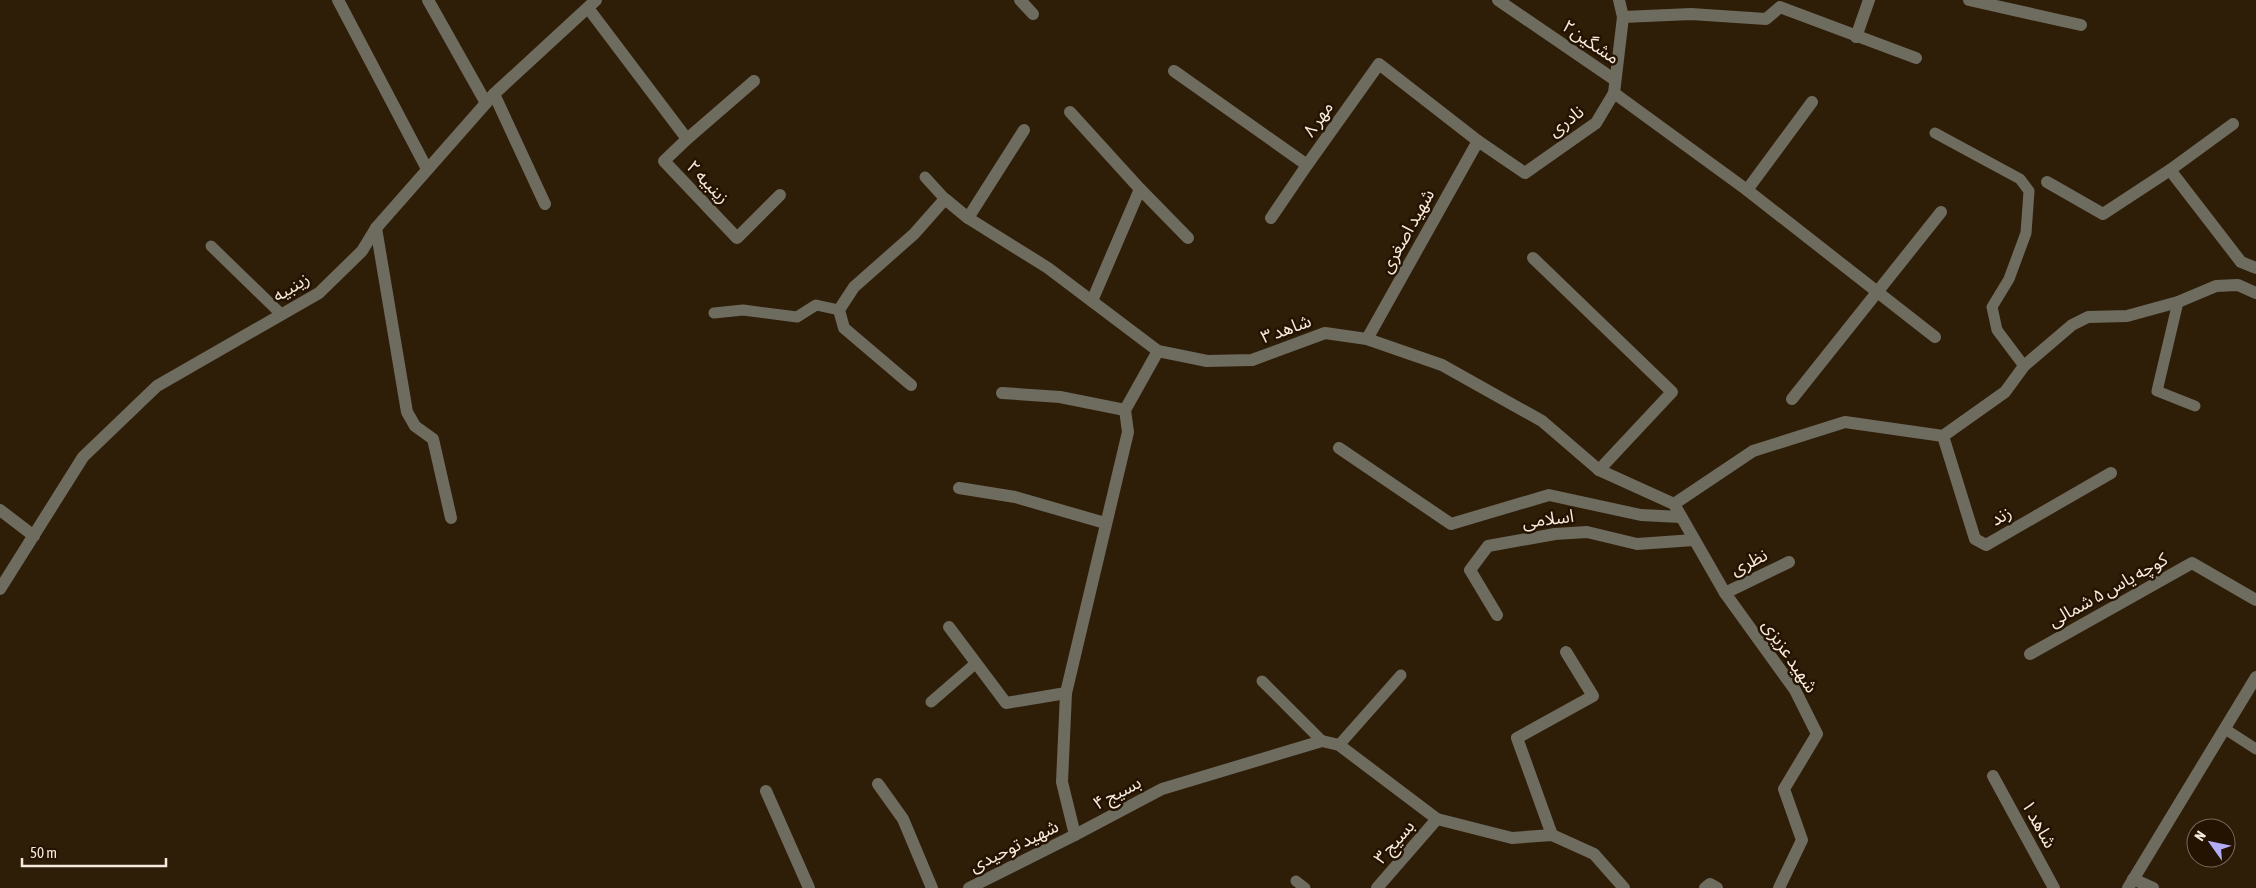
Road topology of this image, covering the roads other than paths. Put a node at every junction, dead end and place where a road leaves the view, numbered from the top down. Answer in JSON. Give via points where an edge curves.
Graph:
{"nodes":[{"id":1,"x":338,"y":0,"type":"edge"},
{"id":2,"x":428,"y":0,"type":"edge"},
{"id":3,"x":1020,"y":0,"type":"edge"},
{"id":4,"x":1498,"y":0,"type":"edge"},
{"id":5,"x":1619,"y":0,"type":"edge"},
{"id":6,"x":1869,"y":0,"type":"edge"},
{"id":7,"x":1969,"y":0,"type":"edge"},
{"id":8,"x":592,"y":4,"type":"edge"},
{"id":9,"x":1033,"y":14,"type":"dead end"},
{"id":10,"x":1623,"y":17,"type":"junction"},
{"id":11,"x":2081,"y":25,"type":"dead end"},
{"id":12,"x":1856,"y":37,"type":"junction"},
{"id":13,"x":1916,"y":58,"type":"dead end"},
{"id":14,"x":1174,"y":71,"type":"dead end"},
{"id":15,"x":1615,"y":80,"type":"junction"},
{"id":16,"x":754,"y":81,"type":"dead end"},
{"id":17,"x":1614,"y":93,"type":"junction"},
{"id":18,"x":490,"y":98,"type":"junction"},
{"id":19,"x":1812,"y":102,"type":"dead end"},
{"id":20,"x":1070,"y":112,"type":"dead end"},
{"id":21,"x":2234,"y":124,"type":"dead end"},
{"id":22,"x":1024,"y":130,"type":"dead end"},
{"id":23,"x":1935,"y":133,"type":"dead end"},
{"id":24,"x":687,"y":139,"type":"junction"},
{"id":25,"x":1478,"y":141,"type":"junction"},
{"id":26,"x":1307,"y":165,"type":"junction"},
{"id":27,"x":427,"y":169,"type":"junction"},
{"id":28,"x":2170,"y":170,"type":"junction"},
{"id":29,"x":925,"y":177,"type":"dead end"},
{"id":30,"x":2046,"y":182,"type":"dead end"},
{"id":31,"x":1140,"y":189,"type":"junction"},
{"id":32,"x":1747,"y":190,"type":"junction"},
{"id":33,"x":780,"y":194,"type":"dead end"},
{"id":34,"x":944,"y":199,"type":"junction"},
{"id":35,"x":545,"y":204,"type":"dead end"},
{"id":36,"x":1941,"y":212,"type":"dead end"},
{"id":37,"x":968,"y":218,"type":"junction"},
{"id":38,"x":1271,"y":218,"type":"dead end"},
{"id":39,"x":376,"y":228,"type":"junction"},
{"id":40,"x":1188,"y":238,"type":"dead end"},
{"id":41,"x":211,"y":246,"type":"dead end"},
{"id":42,"x":1533,"y":258,"type":"dead end"},
{"id":43,"x":2256,"y":268,"type":"edge"},
{"id":44,"x":1877,"y":293,"type":"junction"},
{"id":45,"x":2256,"y":293,"type":"edge"},
{"id":46,"x":1092,"y":301,"type":"junction"},
{"id":47,"x":2178,"y":302,"type":"junction"},
{"id":48,"x":839,"y":310,"type":"junction"},
{"id":49,"x":714,"y":313,"type":"dead end"},
{"id":50,"x":281,"y":314,"type":"junction"},
{"id":51,"x":1935,"y":337,"type":"dead end"},
{"id":52,"x":1367,"y":338,"type":"junction"},
{"id":53,"x":1158,"y":351,"type":"junction"},
{"id":54,"x":2024,"y":366,"type":"junction"},
{"id":55,"x":911,"y":386,"type":"dead end"},
{"id":56,"x":1002,"y":393,"type":"dead end"},
{"id":57,"x":1792,"y":398,"type":"dead end"},
{"id":58,"x":2195,"y":406,"type":"dead end"},
{"id":59,"x":1125,"y":410,"type":"junction"},
{"id":60,"x":1943,"y":436,"type":"junction"},
{"id":61,"x":1339,"y":448,"type":"dead end"},
{"id":62,"x":1599,"y":470,"type":"junction"},
{"id":63,"x":2111,"y":473,"type":"dead end"},
{"id":64,"x":959,"y":488,"type":"dead end"},
{"id":65,"x":1674,"y":504,"type":"junction"},
{"id":66,"x":0,"y":510,"type":"edge"},
{"id":67,"x":1681,"y":517,"type":"junction"},
{"id":68,"x":451,"y":518,"type":"dead end"},
{"id":69,"x":1105,"y":523,"type":"junction"},
{"id":70,"x":34,"y":536,"type":"junction"},
{"id":71,"x":1694,"y":540,"type":"junction"},
{"id":72,"x":1789,"y":562,"type":"dead end"},
{"id":73,"x":0,"y":589,"type":"edge"},
{"id":74,"x":1724,"y":593,"type":"junction"},
{"id":75,"x":2256,"y":600,"type":"edge"},
{"id":76,"x":1497,"y":615,"type":"dead end"},
{"id":77,"x":949,"y":627,"type":"dead end"},
{"id":78,"x":1566,"y":652,"type":"dead end"},
{"id":79,"x":2030,"y":654,"type":"dead end"},
{"id":80,"x":976,"y":663,"type":"junction"},
{"id":81,"x":1401,"y":675,"type":"dead end"},
{"id":82,"x":2256,"y":678,"type":"edge"},
{"id":83,"x":1262,"y":681,"type":"dead end"},
{"id":84,"x":1066,"y":692,"type":"junction"},
{"id":85,"x":931,"y":702,"type":"dead end"},
{"id":86,"x":2225,"y":729,"type":"junction"},
{"id":87,"x":1322,"y":741,"type":"junction"},
{"id":88,"x":1339,"y":746,"type":"junction"},
{"id":89,"x":2256,"y":749,"type":"edge"},
{"id":90,"x":1993,"y":776,"type":"dead end"},
{"id":91,"x":878,"y":784,"type":"dead end"},
{"id":92,"x":766,"y":791,"type":"dead end"},
{"id":93,"x":1437,"y":819,"type":"junction"},
{"id":94,"x":1075,"y":835,"type":"junction"},
{"id":95,"x":1552,"y":835,"type":"junction"},
{"id":96,"x":2130,"y":883,"type":"edge"},
{"id":97,"x":809,"y":888,"type":"edge"},
{"id":98,"x":932,"y":888,"type":"edge"},
{"id":99,"x":969,"y":888,"type":"edge"},
{"id":100,"x":1377,"y":888,"type":"edge"},
{"id":101,"x":1624,"y":888,"type":"edge"},
{"id":102,"x":1705,"y":888,"type":"edge"},
{"id":103,"x":1717,"y":888,"type":"edge"},
{"id":104,"x":1779,"y":888,"type":"edge"},
{"id":105,"x":2054,"y":888,"type":"edge"},
{"id":106,"x":2153,"y":888,"type":"edge"}],
"edges":[{"from":1,"to":27,"type":"street"},
{"from":2,"to":18,"type":"street"},
{"from":3,"to":9,"type":"street"},
{"from":4,"to":15,"type":"street","name":"مشگین۲"},
{"from":5,"to":10,"type":"street","name":"نادری"},
{"from":6,"to":12,"type":"street"},
{"from":7,"to":11,"type":"street"},
{"from":8,"to":18,"type":"street","name":"زینبیه"},
{"from":8,"to":24,"type":"street","name":"زینبیه ۲"},
{"from":10,"to":12,"type":"street","via":[[1691,14],[1766,19],[1780,7]]},
{"from":10,"to":15,"type":"street","name":"نادری"},
{"from":12,"to":13,"type":"street"},
{"from":14,"to":26,"type":"street","name":"مهر ۸"},
{"from":15,"to":17,"type":"street","name":"نادری"},
{"from":16,"to":24,"type":"street"},
{"from":17,"to":25,"type":"street","name":"نادری","via":[[1596,123],[1525,173]]},
{"from":17,"to":32,"type":"street"},
{"from":18,"to":27,"type":"street","name":"زینبیه"},
{"from":18,"to":35,"type":"street"},
{"from":19,"to":32,"type":"street"},
{"from":20,"to":31,"type":"street"},
{"from":21,"to":28,"type":"street"},
{"from":22,"to":37,"type":"street"},
{"from":23,"to":54,"type":"lane","via":[[2020,179],[2028,191],[2026,232],[2009,279],[1992,307],[1997,330]]},
{"from":24,"to":33,"type":"street","name":"زینبیه ۲","via":[[664,161],[737,238]]},
{"from":25,"to":26,"type":"street","name":"مهر ۸","via":[[1379,64]]},
{"from":25,"to":52,"type":"street","name":"شهید اصغری"},
{"from":26,"to":38,"type":"street"},
{"from":27,"to":39,"type":"street","name":"زینبیه"},
{"from":28,"to":30,"type":"street","via":[[2103,214]]},
{"from":28,"to":43,"type":"street","via":[[2241,262]]},
{"from":29,"to":34,"type":"lane"},
{"from":31,"to":40,"type":"street"},
{"from":31,"to":46,"type":"street"},
{"from":32,"to":44,"type":"street"},
{"from":34,"to":37,"type":"street","name":"شاهد ۳"},
{"from":34,"to":48,"type":"street","via":[[914,234],[854,287]]},
{"from":36,"to":44,"type":"street"},
{"from":37,"to":46,"type":"street","name":"شاهد ۳","via":[[1048,268]]},
{"from":39,"to":50,"type":"street","name":"زینبیه","via":[[362,251],[319,292]]},
{"from":39,"to":68,"type":"street","via":[[407,412],[415,426],[433,440]]},
{"from":41,"to":50,"type":"lane"},
{"from":42,"to":62,"type":"street","via":[[1672,392]]},
{"from":44,"to":51,"type":"street"},
{"from":44,"to":57,"type":"street"},
{"from":45,"to":47,"type":"street","via":[[2238,285],[2216,286]]},
{"from":46,"to":53,"type":"street","name":"شاهد ۳"},
{"from":47,"to":54,"type":"street","via":[[2127,316],[2088,317],[2072,325]]},
{"from":47,"to":58,"type":"lane","via":[[2157,391]]},
{"from":48,"to":49,"type":"lane","via":[[816,306],[797,317],[743,310]]},
{"from":48,"to":55,"type":"street","via":[[844,328]]},
{"from":50,"to":70,"type":"street","name":"زینبیه","via":[[157,386],[83,457]]},
{"from":52,"to":53,"type":"street","name":"شاهد ۳","via":[[1325,333],[1252,360],[1207,360]]},
{"from":52,"to":62,"type":"street","name":"شاهد ۳","via":[[1442,365],[1542,421]]},
{"from":53,"to":59,"type":"street"},
{"from":54,"to":60,"type":"street","via":[[2005,392]]},
{"from":56,"to":59,"type":"street","via":[[1060,397]]},
{"from":59,"to":69,"type":"street","name":"بسیج ۴","via":[[1128,432]]},
{"from":60,"to":63,"type":"street","name":"زند","via":[[1975,539],[1986,545]]},
{"from":60,"to":65,"type":"street","via":[[1845,422],[1753,451]]},
{"from":61,"to":67,"type":"street","via":[[1451,524],[1549,495],[1641,515]]},
{"from":62,"to":65,"type":"street","name":"شاهد ۳"},
{"from":64,"to":69,"type":"street","via":[[1015,497]]},
{"from":65,"to":67,"type":"street","name":"شهید عزیزی"},
{"from":66,"to":70,"type":"street"},
{"from":67,"to":71,"type":"street","name":"شهید عزیزی"},
{"from":69,"to":84,"type":"street","name":"بسیج ۴"},
{"from":70,"to":73,"type":"street","name":"زینبیه"},
{"from":71,"to":74,"type":"street","name":"شهید عزیزی"},
{"from":71,"to":76,"type":"street","name":"اسلامی","via":[[1637,544],[1587,532],[1555,534],[1488,546],[1470,570]]},
{"from":72,"to":74,"type":"street","name":"نظری"},
{"from":74,"to":104,"type":"street","name":"شهید عزیزی","via":[[1795,690],[1817,734],[1784,789],[1802,840]]},
{"from":75,"to":79,"type":"street","name":"کوچه یاس ۵ شمالی","via":[[2192,563]]},
{"from":77,"to":80,"type":"street"},
{"from":78,"to":95,"type":"street","via":[[1593,696],[1516,738]]},
{"from":80,"to":84,"type":"street","via":[[1006,702]]},
{"from":80,"to":85,"type":"lane"},
{"from":81,"to":88,"type":"lane"},
{"from":82,"to":86,"type":"street"},
{"from":83,"to":87,"type":"lane"},
{"from":84,"to":94,"type":"street","name":"بسیج ۴","via":[[1062,782]]},
{"from":86,"to":89,"type":"lane"},
{"from":86,"to":96,"type":"street"},
{"from":87,"to":88,"type":"street"},
{"from":87,"to":94,"type":"street","name":"بسیج ۴","via":[[1162,789]]},
{"from":88,"to":93,"type":"street"},
{"from":90,"to":105,"type":"street","name":"شاهد ۱"},
{"from":91,"to":98,"type":"street","via":[[903,819]]},
{"from":92,"to":97,"type":"street"},
{"from":93,"to":95,"type":"street","via":[[1512,838]]},
{"from":93,"to":100,"type":"street","name":"بسیج ۳"},
{"from":94,"to":99,"type":"street","name":"شهید توحیدی"},
{"from":95,"to":101,"type":"street","via":[[1594,854]]},
{"from":96,"to":106,"type":"street"},
{"from":102,"to":103,"type":"street","via":[[1710,884]]}]}
